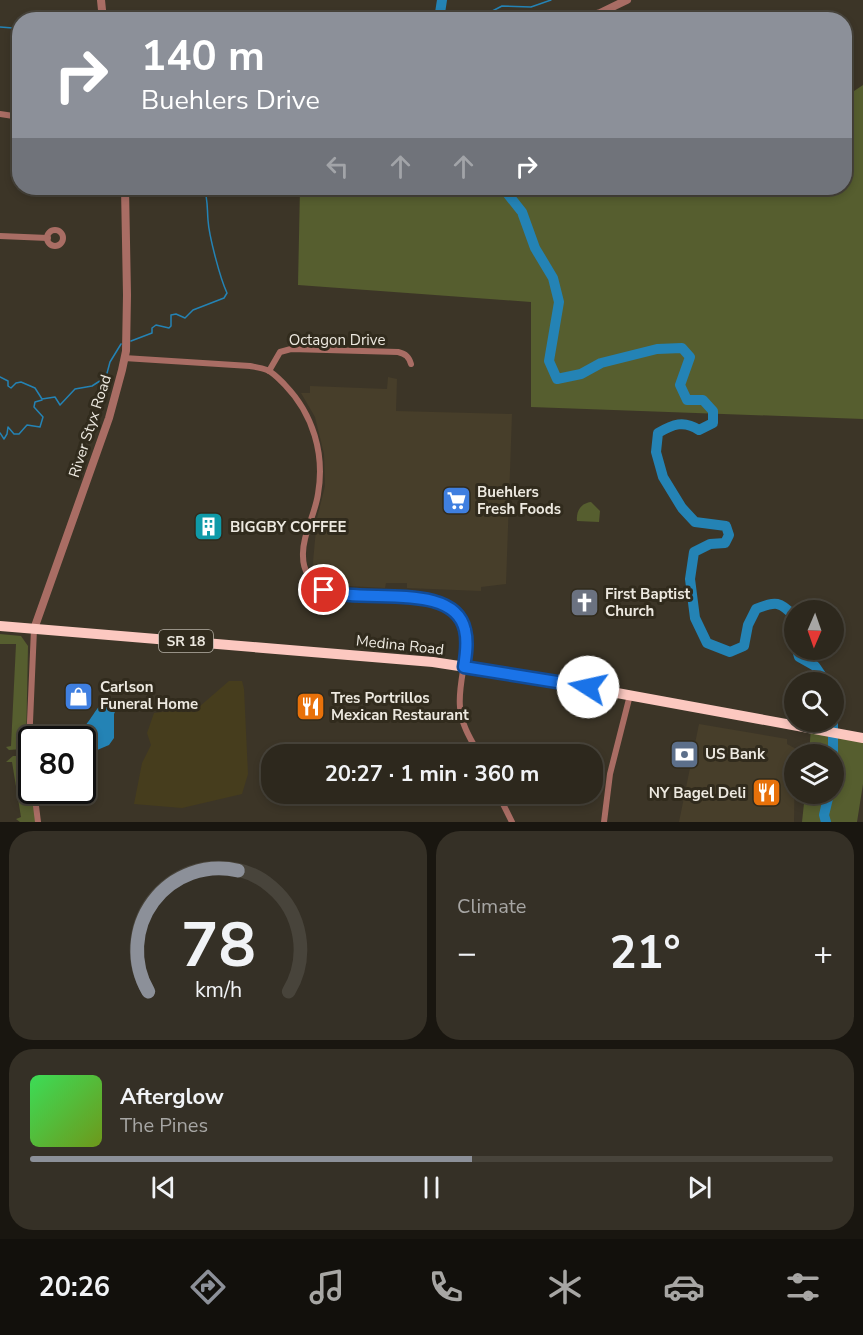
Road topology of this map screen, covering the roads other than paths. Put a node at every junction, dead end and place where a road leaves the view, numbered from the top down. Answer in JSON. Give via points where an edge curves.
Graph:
{"nodes":[{"id":1,"x":627,"y":0,"type":"edge"},
{"id":2,"x":602,"y":12,"type":"edge"},
{"id":3,"x":125,"y":195,"type":"edge"},
{"id":4,"x":0,"y":236,"type":"edge"},
{"id":5,"x":48,"y":238,"type":"dead end"},
{"id":6,"x":124,"y":358,"type":"junction"},
{"id":7,"x":411,"y":364,"type":"dead end"},
{"id":8,"x":269,"y":371,"type":"junction"},
{"id":9,"x":0,"y":626,"type":"edge"},
{"id":10,"x":34,"y":629,"type":"junction"},
{"id":11,"x":464,"y":667,"type":"junction"},
{"id":12,"x":630,"y":695,"type":"junction"},
{"id":13,"x":30,"y":726,"type":"edge"},
{"id":14,"x":863,"y":738,"type":"edge"},
{"id":15,"x":474,"y":744,"type":"edge"},
{"id":16,"x":36,"y":804,"type":"edge"},
{"id":17,"x":503,"y":804,"type":"edge"},
{"id":18,"x":38,"y":822,"type":"edge"},
{"id":19,"x":512,"y":822,"type":"edge"},
{"id":20,"x":604,"y":822,"type":"edge"}],
"edges":[{"from":1,"to":2,"type":"street"},
{"from":3,"to":6,"type":"street","name":"River Styx Road"},
{"from":4,"to":5,"type":"street"},
{"from":6,"to":8,"type":"street","via":[[250,366]]},
{"from":6,"to":10,"type":"street","name":"River Styx Road","via":[[109,418]]},
{"from":7,"to":8,"type":"street","name":"Octagon Drive","via":[[406,355],[398,352],[291,349],[280,352]]},
{"from":8,"to":11,"type":"street","via":[[300,401],[319,453],[317,498],[303,549],[303,565],[310,579],[334,594],[441,602],[454,610],[465,629]]},
{"from":9,"to":10,"type":"highway","name":"Medina Road","number":"SR 18"},
{"from":10,"to":11,"type":"highway","name":"Medina Road","number":"SR 18"},
{"from":10,"to":13,"type":"street"},
{"from":11,"to":12,"type":"highway","name":"Medina Road","number":"SR 18"},
{"from":11,"to":15,"type":"street","via":[[460,709]]},
{"from":12,"to":14,"type":"highway","name":"Medina Road","number":"SR 18"},
{"from":12,"to":20,"type":"street","via":[[610,774]]},
{"from":16,"to":18,"type":"street"},
{"from":17,"to":19,"type":"street"}]}
